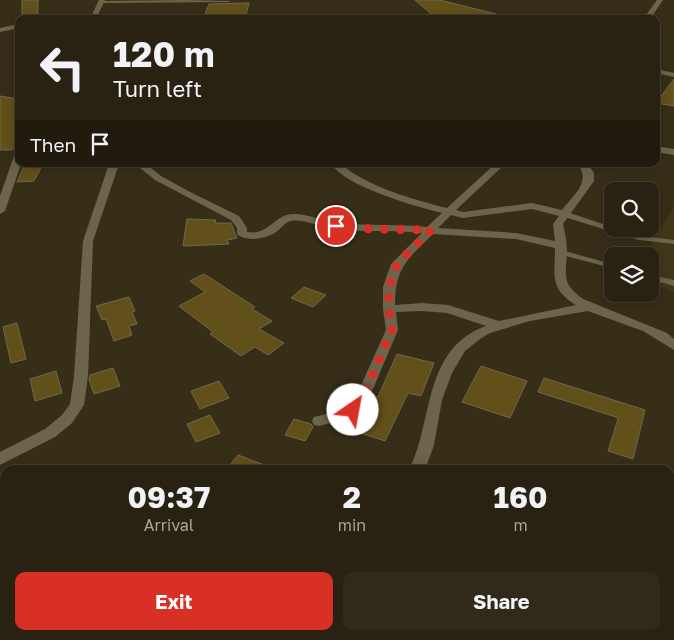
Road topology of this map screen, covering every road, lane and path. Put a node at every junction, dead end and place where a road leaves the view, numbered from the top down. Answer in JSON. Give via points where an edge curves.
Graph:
{"nodes":[{"id":1,"x":660,"y":0,"type":"edge"},
{"id":2,"x":102,"y":1,"type":"edge"},
{"id":3,"x":229,"y":1,"type":"edge"},
{"id":4,"x":94,"y":15,"type":"edge"},
{"id":5,"x":649,"y":15,"type":"edge"},
{"id":6,"x":15,"y":27,"type":"edge"},
{"id":7,"x":0,"y":30,"type":"edge"},
{"id":8,"x":660,"y":72,"type":"edge"},
{"id":9,"x":674,"y":75,"type":"edge"},
{"id":10,"x":660,"y":150,"type":"edge"},
{"id":11,"x":674,"y":152,"type":"edge"},
{"id":12,"x":15,"y":167,"type":"edge"},
{"id":13,"x":113,"y":167,"type":"edge"},
{"id":14,"x":145,"y":167,"type":"edge"},
{"id":15,"x":339,"y":167,"type":"edge"},
{"id":16,"x":497,"y":167,"type":"edge"},
{"id":17,"x":585,"y":167,"type":"edge"},
{"id":18,"x":0,"y":210,"type":"edge"},
{"id":19,"x":449,"y":211,"type":"junction"},
{"id":20,"x":564,"y":214,"type":"junction"},
{"id":21,"x":431,"y":230,"type":"junction"},
{"id":22,"x":674,"y":242,"type":"edge"},
{"id":23,"x":561,"y":249,"type":"junction"},
{"id":24,"x":604,"y":263,"type":"edge"},
{"id":25,"x":659,"y":279,"type":"edge"},
{"id":26,"x":674,"y":283,"type":"edge"},
{"id":27,"x":590,"y":308,"type":"junction"},
{"id":28,"x":389,"y":309,"type":"junction"},
{"id":29,"x":500,"y":326,"type":"junction"},
{"id":30,"x":674,"y":346,"type":"edge"},
{"id":31,"x":318,"y":421,"type":"dead end"},
{"id":32,"x":0,"y":459,"type":"edge"},
{"id":33,"x":420,"y":465,"type":"edge"}],
"edges":[{"from":1,"to":5,"type":"street"},
{"from":2,"to":3,"type":"lane"},
{"from":2,"to":4,"type":"street"},
{"from":6,"to":7,"type":"street"},
{"from":8,"to":9,"type":"street"},
{"from":10,"to":11,"type":"street"},
{"from":12,"to":18,"type":"street"},
{"from":13,"to":32,"type":"street","via":[[88,241],[77,404],[50,433]]},
{"from":14,"to":21,"type":"street","via":[[184,193],[236,218],[242,234],[253,236],[270,232],[286,218],[296,217],[336,226]]},
{"from":15,"to":19,"type":"street","via":[[348,175],[389,193]]},
{"from":16,"to":19,"type":"street"},
{"from":17,"to":20,"type":"street","via":[[589,173],[588,181]]},
{"from":19,"to":20,"type":"street","via":[[467,216],[532,206]]},
{"from":19,"to":21,"type":"street"},
{"from":20,"to":22,"type":"lane","via":[[642,238]]},
{"from":20,"to":23,"type":"street","via":[[558,224]]},
{"from":21,"to":23,"type":"street","via":[[516,236]]},
{"from":21,"to":28,"type":"street","via":[[397,264],[389,287]]},
{"from":23,"to":24,"type":"lane"},
{"from":23,"to":27,"type":"street","via":[[560,280],[564,289]]},
{"from":25,"to":26,"type":"lane"},
{"from":27,"to":29,"type":"street"},
{"from":27,"to":30,"type":"street","via":[[654,330]]},
{"from":28,"to":29,"type":"street","via":[[448,309]]},
{"from":28,"to":31,"type":"street","via":[[392,330],[359,406],[343,416]]},
{"from":29,"to":33,"type":"street","via":[[476,335],[460,348],[445,373]]}]}
